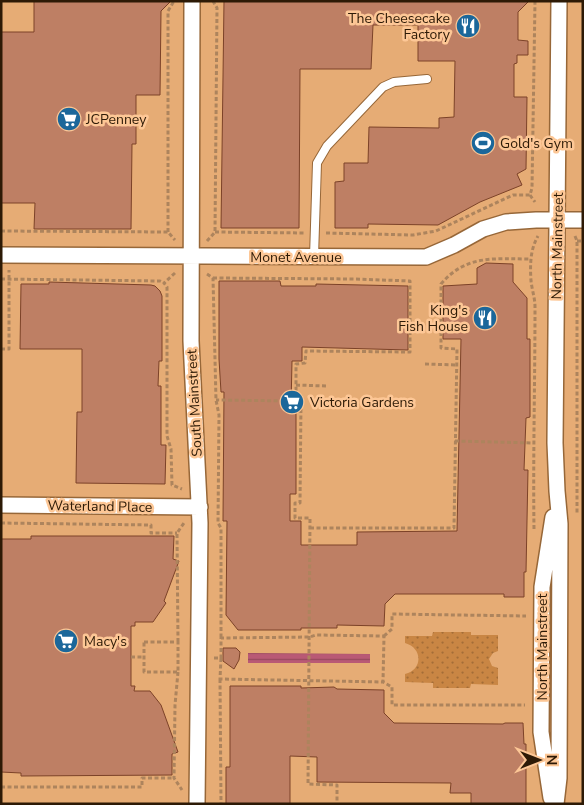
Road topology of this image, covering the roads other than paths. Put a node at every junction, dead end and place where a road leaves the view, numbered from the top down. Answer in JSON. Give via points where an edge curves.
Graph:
{"nodes":[{"id":1,"x":192,"y":1,"type":"edge"},
{"id":2,"x":559,"y":1,"type":"edge"},
{"id":3,"x":427,"y":79,"type":"dead end"},
{"id":4,"x":558,"y":220,"type":"junction"},
{"id":5,"x":583,"y":220,"type":"edge"},
{"id":6,"x":191,"y":256,"type":"junction"},
{"id":7,"x":314,"y":257,"type":"junction"},
{"id":8,"x":5,"y":260,"type":"edge"},
{"id":9,"x":557,"y":491,"type":"junction"},
{"id":10,"x":1,"y":505,"type":"edge"},
{"id":11,"x":200,"y":507,"type":"junction"},
{"id":12,"x":197,"y":804,"type":"edge"},
{"id":13,"x":551,"y":804,"type":"edge"},
{"id":14,"x":556,"y":804,"type":"edge"}],
"edges":[{"from":1,"to":6,"type":"street","name":"South Mainstreet"},
{"from":2,"to":4,"type":"street","name":"North Mainstreet"},
{"from":3,"to":7,"type":"lane","via":[[394,82],[383,87],[327,146],[317,163]]},
{"from":4,"to":5,"type":"street","name":"Monet Avenue"},
{"from":4,"to":7,"type":"street","name":"Monet Avenue","via":[[521,220],[494,225],[426,257]]},
{"from":4,"to":9,"type":"street","name":"North Mainstreet"},
{"from":6,"to":7,"type":"street","name":"Monet Avenue"},
{"from":6,"to":8,"type":"street","name":"Monet Avenue"},
{"from":6,"to":11,"type":"street","name":"South Mainstreet","via":[[191,341]]},
{"from":9,"to":13,"type":"street","name":"North Mainstreet","via":[[542,587],[541,732]]},
{"from":9,"to":14,"type":"street","name":"North Mainstreet","via":[[560,524],[559,778]]},
{"from":10,"to":11,"type":"street","name":"Waterland Place"},
{"from":11,"to":12,"type":"street","name":"South Mainstreet"}]}
